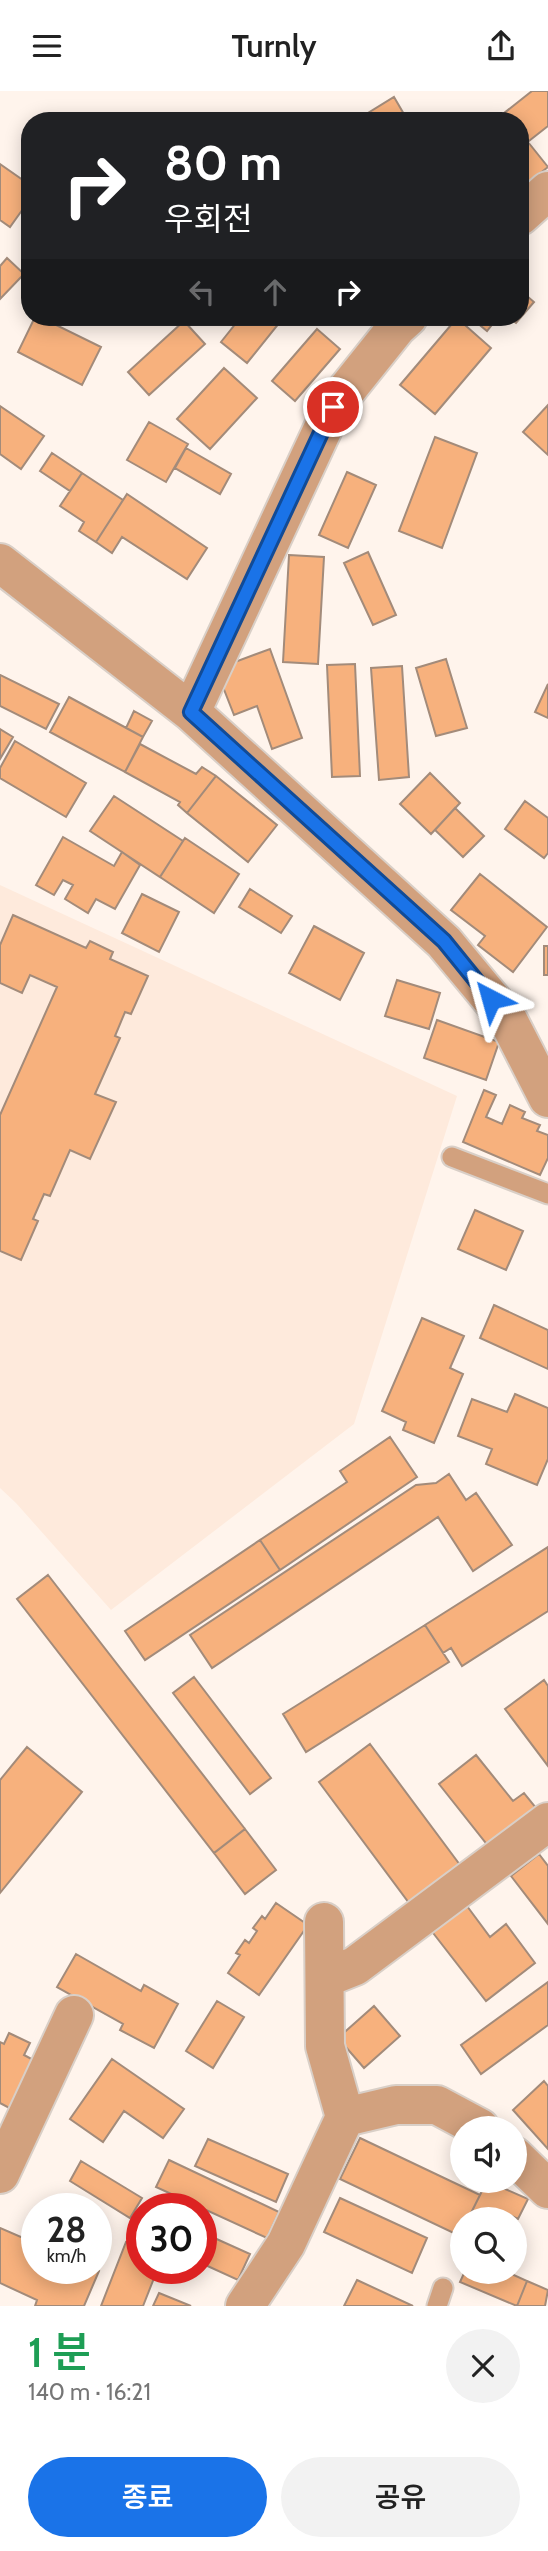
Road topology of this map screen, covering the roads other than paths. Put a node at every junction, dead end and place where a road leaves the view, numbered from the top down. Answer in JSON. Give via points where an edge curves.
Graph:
{"nodes":[{"id":1,"x":548,"y":191,"type":"edge"},
{"id":2,"x":529,"y":208,"type":"edge"},
{"id":3,"x":398,"y":326,"type":"edge"},
{"id":4,"x":6,"y":577,"type":"edge"},
{"id":5,"x":191,"y":712,"type":"junction"},
{"id":6,"x":548,"y":1098,"type":"edge"},
{"id":7,"x":452,"y":1157,"type":"dead end"},
{"id":8,"x":548,"y":1194,"type":"edge"},
{"id":9,"x":548,"y":1822,"type":"edge"},
{"id":10,"x":324,"y":1922,"type":"dead end"},
{"id":11,"x":325,"y":1978,"type":"junction"},
{"id":12,"x":74,"y":2015,"type":"dead end"},
{"id":13,"x":458,"y":2116,"type":"edge"},
{"id":14,"x":345,"y":2117,"type":"junction"},
{"id":15,"x":527,"y":2169,"type":"edge"},
{"id":16,"x":0,"y":2174,"type":"edge"},
{"id":17,"x":548,"y":2189,"type":"edge"},
{"id":18,"x":245,"y":2306,"type":"edge"}],
"edges":[{"from":1,"to":2,"type":"street"},
{"from":3,"to":5,"type":"street","via":[[333,407]]},
{"from":4,"to":5,"type":"street"},
{"from":5,"to":6,"type":"street","via":[[444,941],[507,1018]]},
{"from":7,"to":8,"type":"lane"},
{"from":9,"to":11,"type":"street","via":[[355,1966]]},
{"from":10,"to":11,"type":"street"},
{"from":11,"to":14,"type":"street","via":[[325,2046]]},
{"from":12,"to":16,"type":"street"},
{"from":13,"to":14,"type":"street","via":[[437,2105],[396,2105]]},
{"from":14,"to":18,"type":"street","via":[[286,2244]]},
{"from":15,"to":17,"type":"street"}]}
